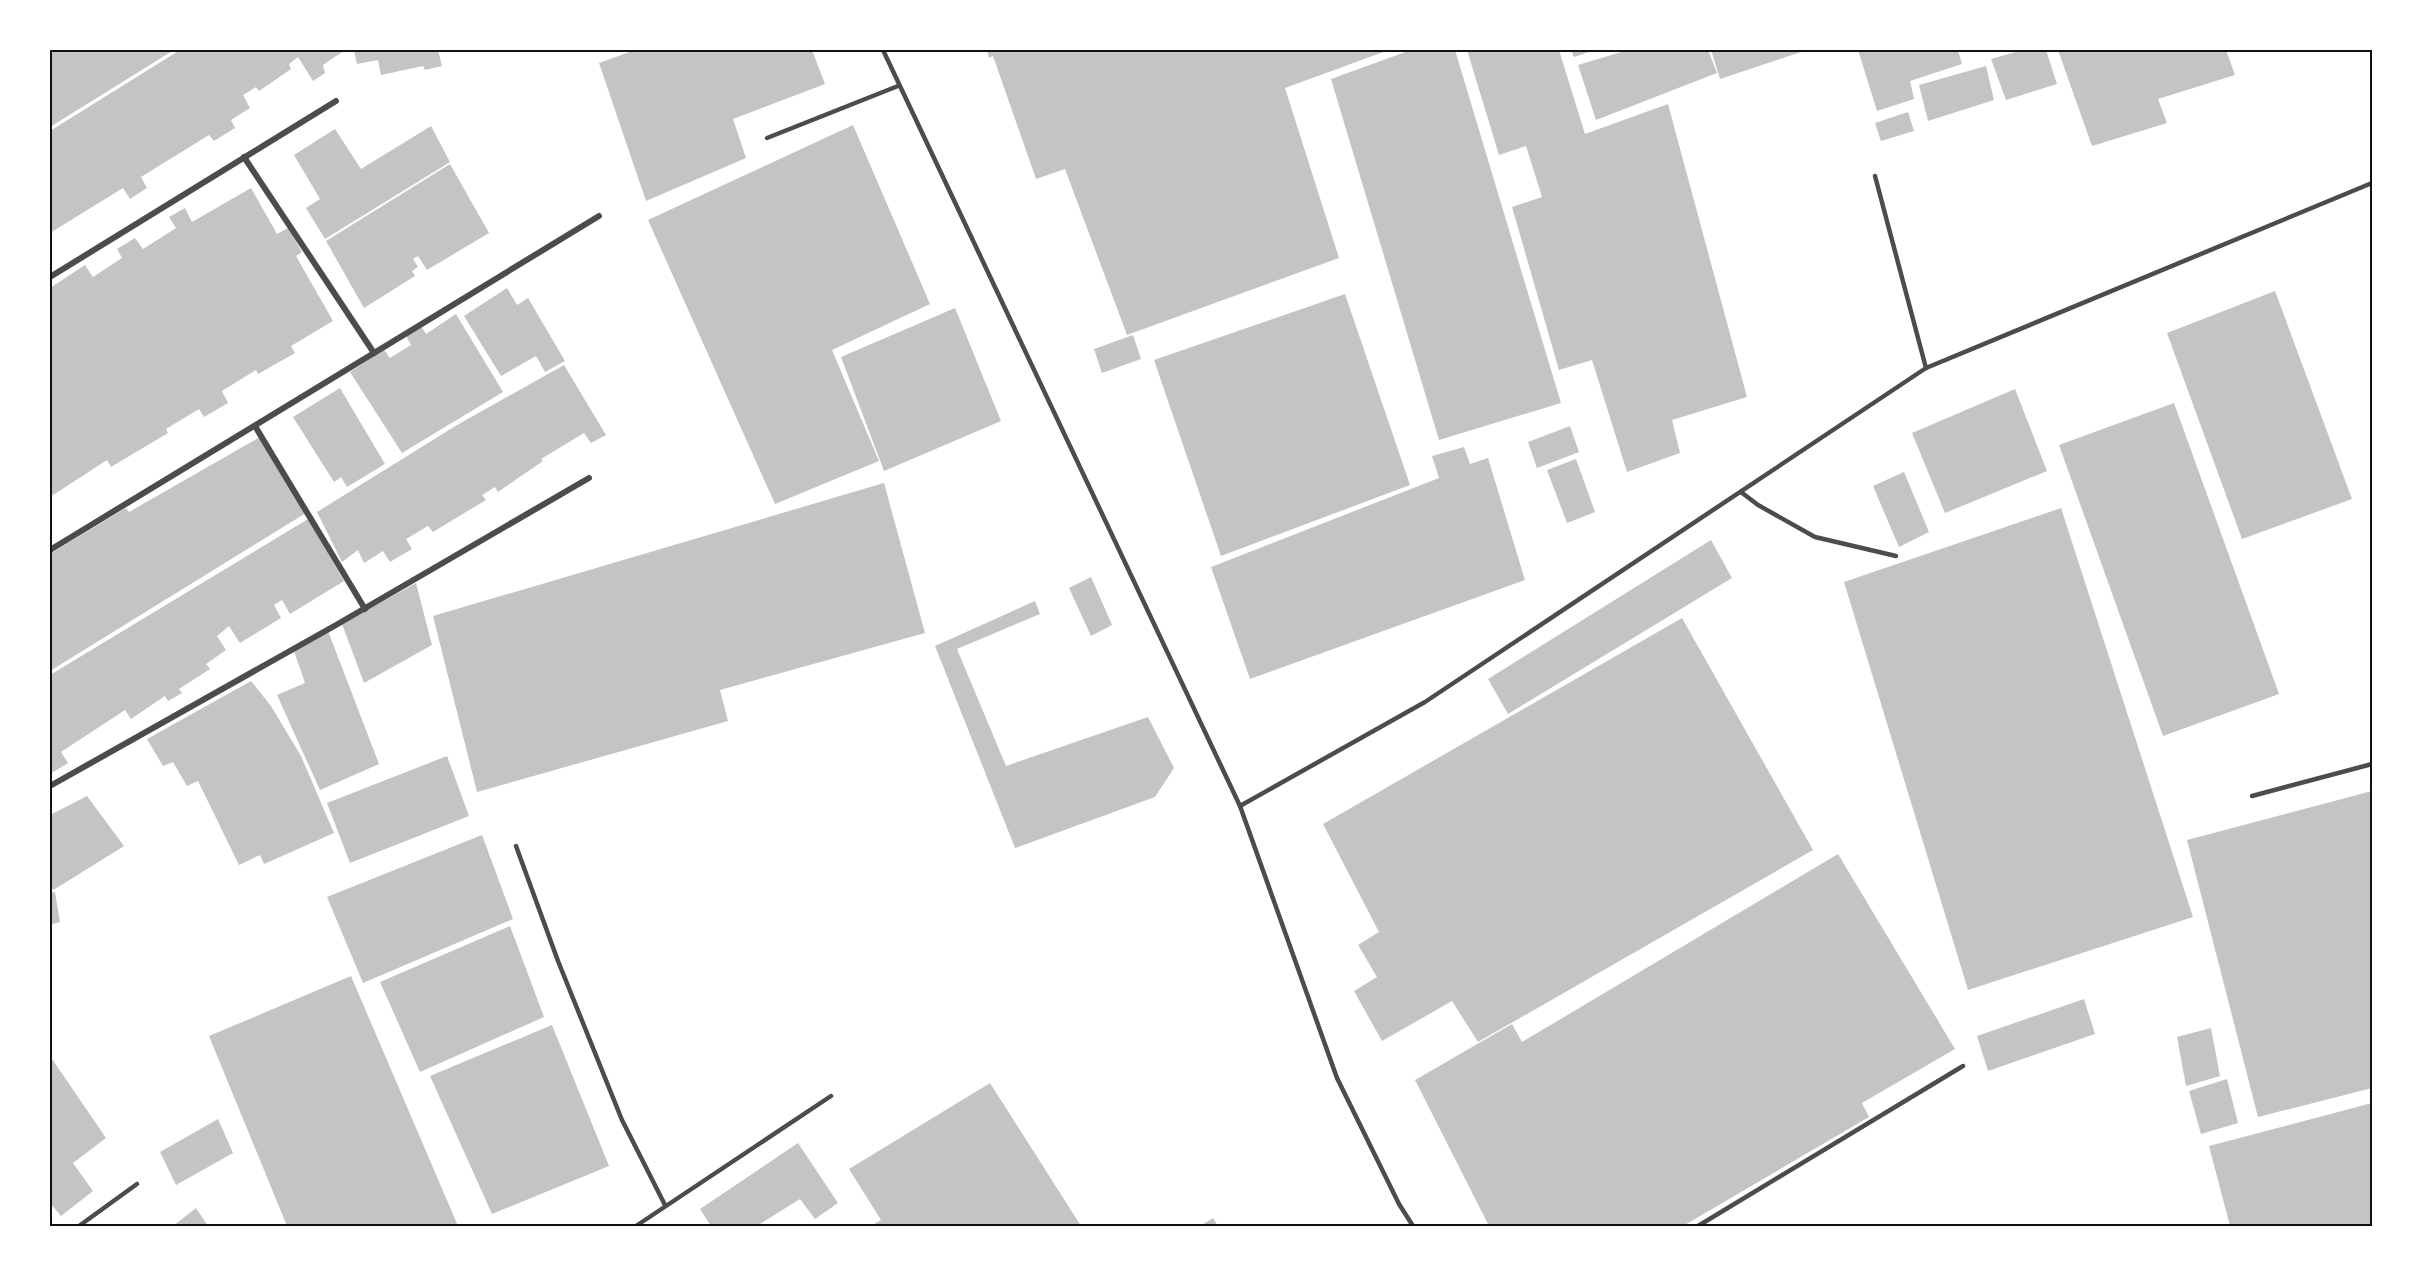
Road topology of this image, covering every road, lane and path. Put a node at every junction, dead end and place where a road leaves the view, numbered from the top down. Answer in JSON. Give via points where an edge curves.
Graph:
{"nodes":[{"id":1,"x":883,"y":50,"type":"edge"},
{"id":2,"x":898,"y":86,"type":"junction"},
{"id":3,"x":336,"y":101,"type":"dead end"},
{"id":4,"x":767,"y":138,"type":"dead end"},
{"id":5,"x":244,"y":157,"type":"junction"},
{"id":6,"x":1875,"y":176,"type":"dead end"},
{"id":7,"x":2373,"y":183,"type":"edge"},
{"id":8,"x":600,"y":216,"type":"dead end"},
{"id":9,"x":50,"y":277,"type":"edge"},
{"id":10,"x":374,"y":353,"type":"junction"},
{"id":11,"x":1926,"y":368,"type":"junction"},
{"id":12,"x":255,"y":426,"type":"junction"},
{"id":13,"x":589,"y":478,"type":"dead end"},
{"id":14,"x":1741,"y":492,"type":"junction"},
{"id":15,"x":50,"y":550,"type":"edge"},
{"id":16,"x":1896,"y":556,"type":"dead end"},
{"id":17,"x":365,"y":609,"type":"junction"},
{"id":18,"x":2373,"y":764,"type":"edge"},
{"id":19,"x":50,"y":786,"type":"edge"},
{"id":20,"x":2252,"y":796,"type":"dead end"},
{"id":21,"x":1240,"y":806,"type":"junction"},
{"id":22,"x":516,"y":846,"type":"dead end"},
{"id":23,"x":1963,"y":1066,"type":"dead end"},
{"id":24,"x":831,"y":1096,"type":"dead end"},
{"id":25,"x":137,"y":1184,"type":"dead end"},
{"id":26,"x":665,"y":1205,"type":"junction"},
{"id":27,"x":79,"y":1227,"type":"edge"},
{"id":28,"x":636,"y":1227,"type":"edge"},
{"id":29,"x":1413,"y":1227,"type":"edge"},
{"id":30,"x":1698,"y":1227,"type":"edge"}],
"edges":[{"from":1,"to":2,"type":"lane"},
{"from":2,"to":4,"type":"lane"},
{"from":2,"to":21,"type":"lane"},
{"from":3,"to":5,"type":"street"},
{"from":5,"to":9,"type":"street"},
{"from":5,"to":10,"type":"street"},
{"from":6,"to":11,"type":"lane"},
{"from":7,"to":11,"type":"lane"},
{"from":8,"to":10,"type":"street"},
{"from":10,"to":12,"type":"street"},
{"from":11,"to":14,"type":"lane"},
{"from":12,"to":15,"type":"street"},
{"from":12,"to":17,"type":"street"},
{"from":13,"to":17,"type":"street"},
{"from":14,"to":16,"type":"lane","via":[[1815,537]]},
{"from":14,"to":21,"type":"lane","via":[[1425,702]]},
{"from":17,"to":19,"type":"street"},
{"from":18,"to":20,"type":"lane"},
{"from":21,"to":29,"type":"lane","via":[[1337,1078]]},
{"from":22,"to":26,"type":"lane","via":[[622,1120]]},
{"from":23,"to":30,"type":"lane"},
{"from":24,"to":26,"type":"lane"},
{"from":25,"to":27,"type":"lane"},
{"from":26,"to":28,"type":"lane"}]}
